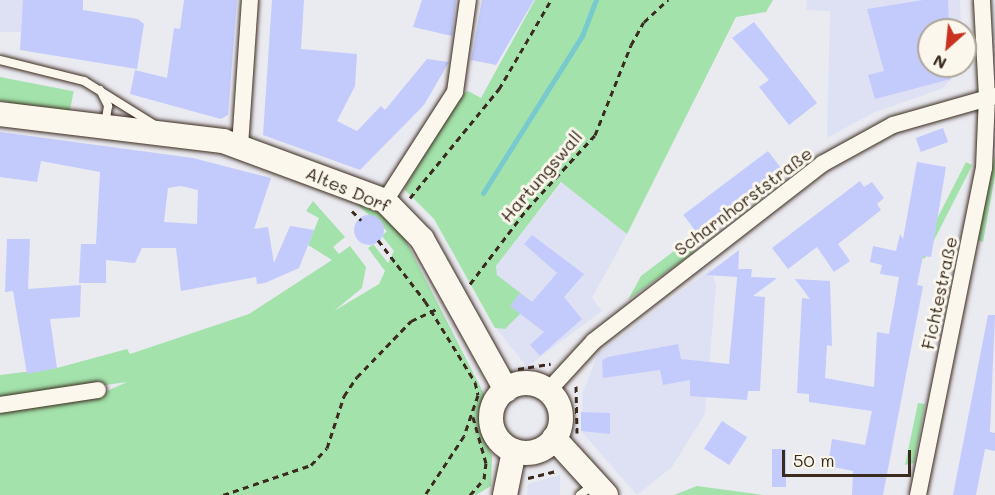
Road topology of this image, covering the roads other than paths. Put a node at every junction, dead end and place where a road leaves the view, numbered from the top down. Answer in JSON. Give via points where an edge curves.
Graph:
{"nodes":[{"id":1,"x":250,"y":0,"type":"edge"},
{"id":2,"x":468,"y":0,"type":"edge"},
{"id":3,"x":982,"y":0,"type":"edge"},
{"id":4,"x":0,"y":60,"type":"edge"},
{"id":5,"x":100,"y":90,"type":"junction"},
{"id":6,"x":991,"y":96,"type":"edge"},
{"id":7,"x":0,"y":114,"type":"edge"},
{"id":8,"x":104,"y":129,"type":"junction"},
{"id":9,"x":165,"y":134,"type":"junction"},
{"id":10,"x":240,"y":146,"type":"junction"},
{"id":11,"x":392,"y":207,"type":"junction"},
{"id":12,"x":98,"y":390,"type":"dead end"},
{"id":13,"x":506,"y":390,"type":"junction"},
{"id":14,"x":548,"y":391,"type":"junction"},
{"id":15,"x":0,"y":405,"type":"edge"},
{"id":16,"x":554,"y":438,"type":"junction"},
{"id":17,"x":514,"y":451,"type":"junction"},
{"id":18,"x":594,"y":490,"type":"edge"},
{"id":19,"x":505,"y":495,"type":"edge"},
{"id":20,"x":918,"y":495,"type":"edge"}],
"edges":[{"from":1,"to":10,"type":"street"},
{"from":2,"to":11,"type":"street","via":[[455,92]]},
{"from":3,"to":6,"type":"street","name":"Fichtestraße"},
{"from":4,"to":5,"type":"lane","via":[[69,75]]},
{"from":5,"to":8,"type":"lane","via":[[108,105]]},
{"from":5,"to":9,"type":"lane","via":[[149,117]]},
{"from":6,"to":14,"type":"street","name":"Scharnhorststraße","via":[[893,124],[822,164],[594,340]]},
{"from":6,"to":20,"type":"street","name":"Fichtestraße","via":[[984,168]]},
{"from":7,"to":8,"type":"main road","name":"Altes Dorf"},
{"from":8,"to":9,"type":"main road","name":"Altes Dorf"},
{"from":9,"to":10,"type":"main road","name":"Altes Dorf"},
{"from":10,"to":11,"type":"main road","name":"Altes Dorf"},
{"from":11,"to":13,"type":"main road","name":"Altes Dorf","via":[[422,239]]},
{"from":12,"to":15,"type":"street"},
{"from":13,"to":14,"type":"main road","via":[[523,384]]},
{"from":13,"to":17,"type":"main road","via":[[491,417],[497,438]]},
{"from":14,"to":16,"type":"main road","via":[[559,409]]},
{"from":16,"to":17,"type":"main road","via":[[537,451]]},
{"from":16,"to":18,"type":"main road"},
{"from":17,"to":19,"type":"main road"}]}
